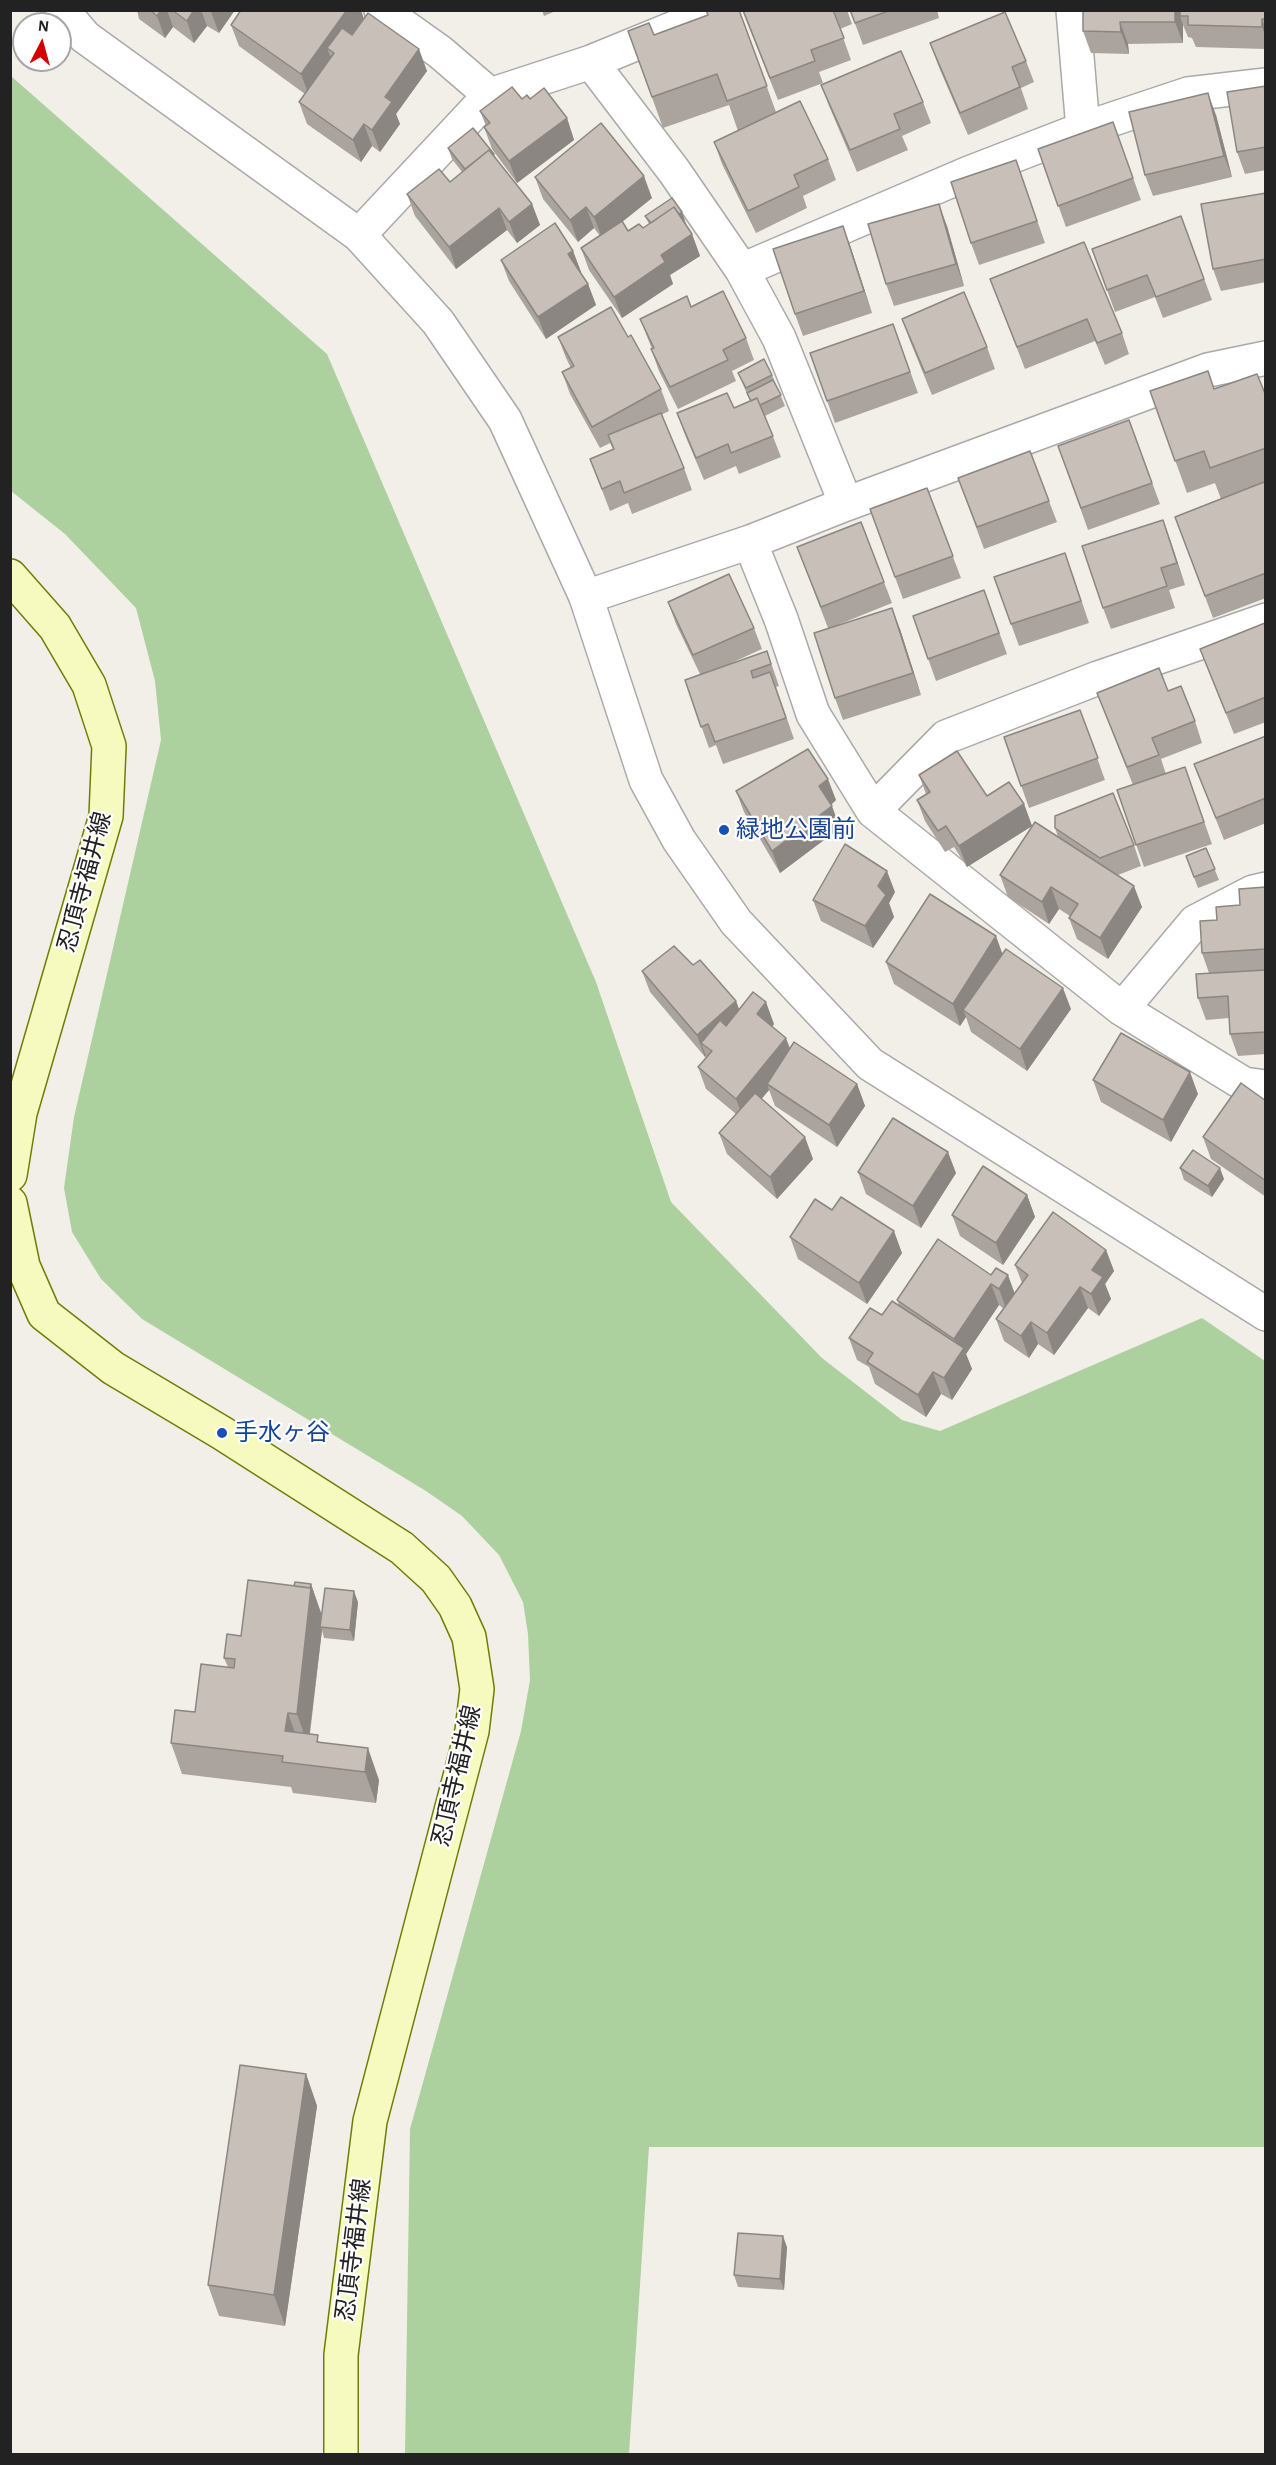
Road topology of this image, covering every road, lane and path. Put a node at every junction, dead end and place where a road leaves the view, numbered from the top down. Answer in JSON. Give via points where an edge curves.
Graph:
{"nodes":[{"id":1,"x":62,"y":10,"type":"edge"},
{"id":2,"x":381,"y":10,"type":"edge"},
{"id":3,"x":718,"y":10,"type":"edge"},
{"id":4,"x":1073,"y":10,"type":"edge"},
{"id":5,"x":591,"y":62,"type":"junction"},
{"id":6,"x":1266,"y":85,"type":"edge"},
{"id":7,"x":490,"y":95,"type":"junction"},
{"id":8,"x":1083,"y":129,"type":"junction"},
{"id":9,"x":359,"y":235,"type":"junction"},
{"id":10,"x":742,"y":270,"type":"junction"},
{"id":11,"x":1266,"y":358,"type":"edge"},
{"id":12,"x":846,"y":504,"type":"junction"},
{"id":13,"x":750,"y":542,"type":"junction"},
{"id":14,"x":10,"y":576,"type":"edge"},
{"id":15,"x":586,"y":597,"type":"junction"},
{"id":16,"x":1266,"y":620,"type":"edge"},
{"id":17,"x":873,"y":812,"type":"junction"},
{"id":18,"x":1266,"y":889,"type":"edge"},
{"id":19,"x":1122,"y":1009,"type":"junction"},
{"id":20,"x":1266,"y":1087,"type":"edge"},
{"id":21,"x":10,"y":1175,"type":"edge"},
{"id":22,"x":10,"y":1203,"type":"edge"},
{"id":23,"x":1266,"y":1314,"type":"edge"},
{"id":24,"x":341,"y":2454,"type":"edge"}],
"edges":[{"from":1,"to":9,"type":"street","via":[[85,37]]},
{"from":2,"to":7,"type":"street","via":[[440,52]]},
{"from":3,"to":5,"type":"street"},
{"from":4,"to":8,"type":"street"},
{"from":5,"to":7,"type":"street"},
{"from":5,"to":10,"type":"street","via":[[674,171]]},
{"from":6,"to":8,"type":"street","via":[[1188,94]]},
{"from":7,"to":9,"type":"street"},
{"from":8,"to":10,"type":"street"},
{"from":9,"to":15,"type":"street","via":[[438,322],[505,420]]},
{"from":10,"to":12,"type":"street","via":[[779,338]]},
{"from":11,"to":12,"type":"street","via":[[1208,370]]},
{"from":12,"to":13,"type":"street"},
{"from":13,"to":15,"type":"street"},
{"from":13,"to":17,"type":"street","via":[[813,714]]},
{"from":14,"to":21,"type":"main road","name":"忍頂寺福井線","via":[[55,627],[89,685],[109,746],[106,816],[20,1113]]},
{"from":15,"to":23,"type":"street","via":[[646,780],[679,840],[736,922],[870,1065]]},
{"from":16,"to":17,"type":"street","via":[[1098,678],[946,737]]},
{"from":17,"to":19,"type":"street"},
{"from":18,"to":19,"type":"street","via":[[1195,922]]},
{"from":19,"to":20,"type":"street","via":[[1244,1084]]},
{"from":22,"to":24,"type":"main road","name":"忍頂寺福井線","via":[[23,1266],[44,1314],[113,1368],[402,1548],[436,1578],[469,1637],[477,1689],[472,1731],[370,2121],[341,2355]]}]}
